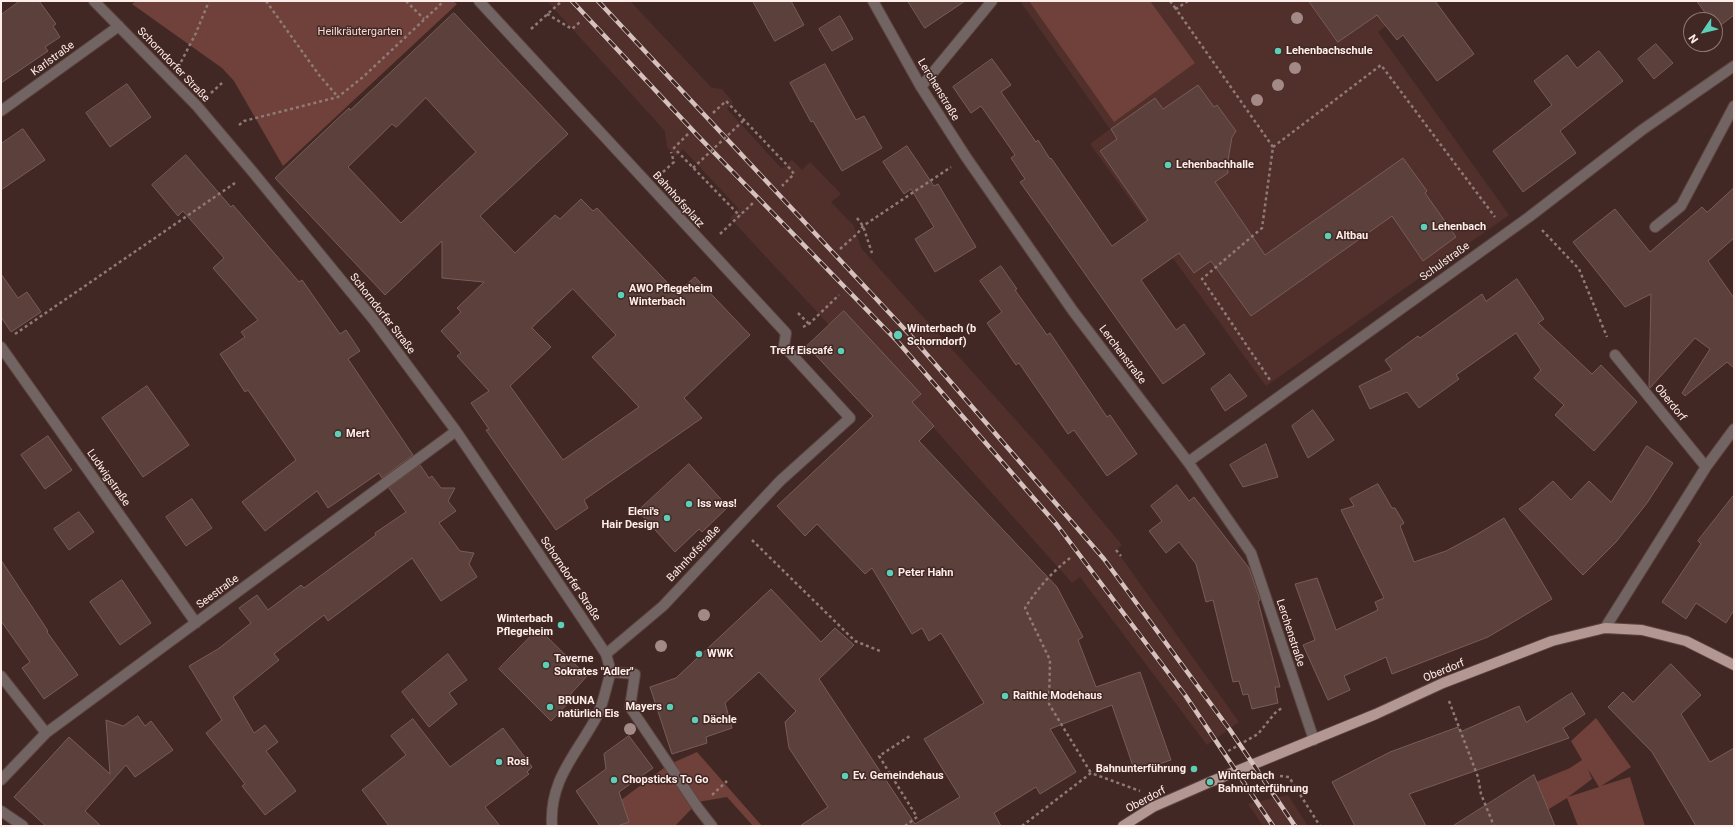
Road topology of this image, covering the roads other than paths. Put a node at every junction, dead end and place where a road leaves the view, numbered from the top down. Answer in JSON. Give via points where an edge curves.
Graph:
{"nodes":[{"id":1,"x":94,"y":1,"type":"edge"},
{"id":2,"x":479,"y":1,"type":"edge"},
{"id":3,"x":873,"y":1,"type":"edge"},
{"id":4,"x":992,"y":1,"type":"edge"},
{"id":5,"x":119,"y":26,"type":"junction"},
{"id":6,"x":1734,"y":66,"type":"edge"},
{"id":7,"x":921,"y":87,"type":"junction"},
{"id":8,"x":1734,"y":106,"type":"edge"},
{"id":9,"x":1,"y":111,"type":"edge"},
{"id":10,"x":1655,"y":227,"type":"dead end"},
{"id":11,"x":1,"y":347,"type":"edge"},
{"id":12,"x":1615,"y":355,"type":"road end"},
{"id":13,"x":850,"y":418,"type":"joint"},
{"id":14,"x":1734,"y":429,"type":"edge"},
{"id":15,"x":456,"y":432,"type":"junction"},
{"id":16,"x":1188,"y":462,"type":"junction"},
{"id":17,"x":1706,"y":467,"type":"junction"},
{"id":18,"x":196,"y":623,"type":"junction"},
{"id":19,"x":1605,"y":628,"type":"junction"},
{"id":20,"x":606,"y":654,"type":"junction"},
{"id":21,"x":1734,"y":665,"type":"edge"},
{"id":22,"x":611,"y":672,"type":"junction"},
{"id":23,"x":1,"y":676,"type":"edge"},
{"id":24,"x":46,"y":732,"type":"junction"},
{"id":25,"x":1314,"y":740,"type":"junction"},
{"id":26,"x":1,"y":780,"type":"edge"},
{"id":27,"x":1,"y":811,"type":"edge"},
{"id":28,"x":23,"y":826,"type":"edge"},
{"id":29,"x":552,"y":826,"type":"edge"},
{"id":30,"x":712,"y":826,"type":"edge"},
{"id":31,"x":1123,"y":826,"type":"edge"}],
"edges":[{"from":1,"to":5,"type":"street","name":"Schorndorfer Straße"},
{"from":2,"to":13,"type":"street","name":"Bahnhofsplatz","via":[[786,333],[784,346]]},
{"from":3,"to":7,"type":"street","name":"Lerchenstraße"},
{"from":4,"to":7,"type":"street"},
{"from":5,"to":9,"type":"street","name":"Karlstraße"},
{"from":5,"to":15,"type":"street","name":"Schorndorfer Straße","via":[[197,106],[252,171],[373,319]]},
{"from":6,"to":16,"type":"street","name":"Schulstraße","via":[[1642,130],[1529,217]]},
{"from":7,"to":16,"type":"street","name":"Lerchenstraße","via":[[966,157],[1073,311]]},
{"from":8,"to":10,"type":"street","via":[[1681,206]]},
{"from":11,"to":18,"type":"street","name":"Ludwigstraße"},
{"from":12,"to":17,"type":"street","name":"Oberdorf"},
{"from":13,"to":20,"type":"street","name":"Bahnhofstraße","via":[[780,481],[663,606]]},
{"from":14,"to":17,"type":"street"},
{"from":15,"to":18,"type":"street","name":"Seestraße"},
{"from":15,"to":20,"type":"street","name":"Schorndorfer Straße"},
{"from":16,"to":25,"type":"street","name":"Lerchenstraße","via":[[1251,553]]},
{"from":17,"to":19,"type":"street"},
{"from":18,"to":24,"type":"street","name":"Seestraße"},
{"from":19,"to":21,"type":"main road","name":"Oberdorf","via":[[1642,630],[1686,641]]},
{"from":19,"to":25,"type":"main road","name":"Oberdorf","via":[[1552,641],[1443,683]]},
{"from":20,"to":22,"type":"street","name":"Schorndorfer Straße"},
{"from":22,"to":29,"type":"street","via":[[597,716],[560,778],[551,816]]},
{"from":22,"to":30,"type":"street","via":[[635,674],[630,707]]},
{"from":23,"to":24,"type":"street"},
{"from":24,"to":26,"type":"street","name":"Seestraße"},
{"from":25,"to":31,"type":"main road","name":"Oberdorf","via":[[1210,782],[1153,808]]},
{"from":27,"to":28,"type":"street"}]}
